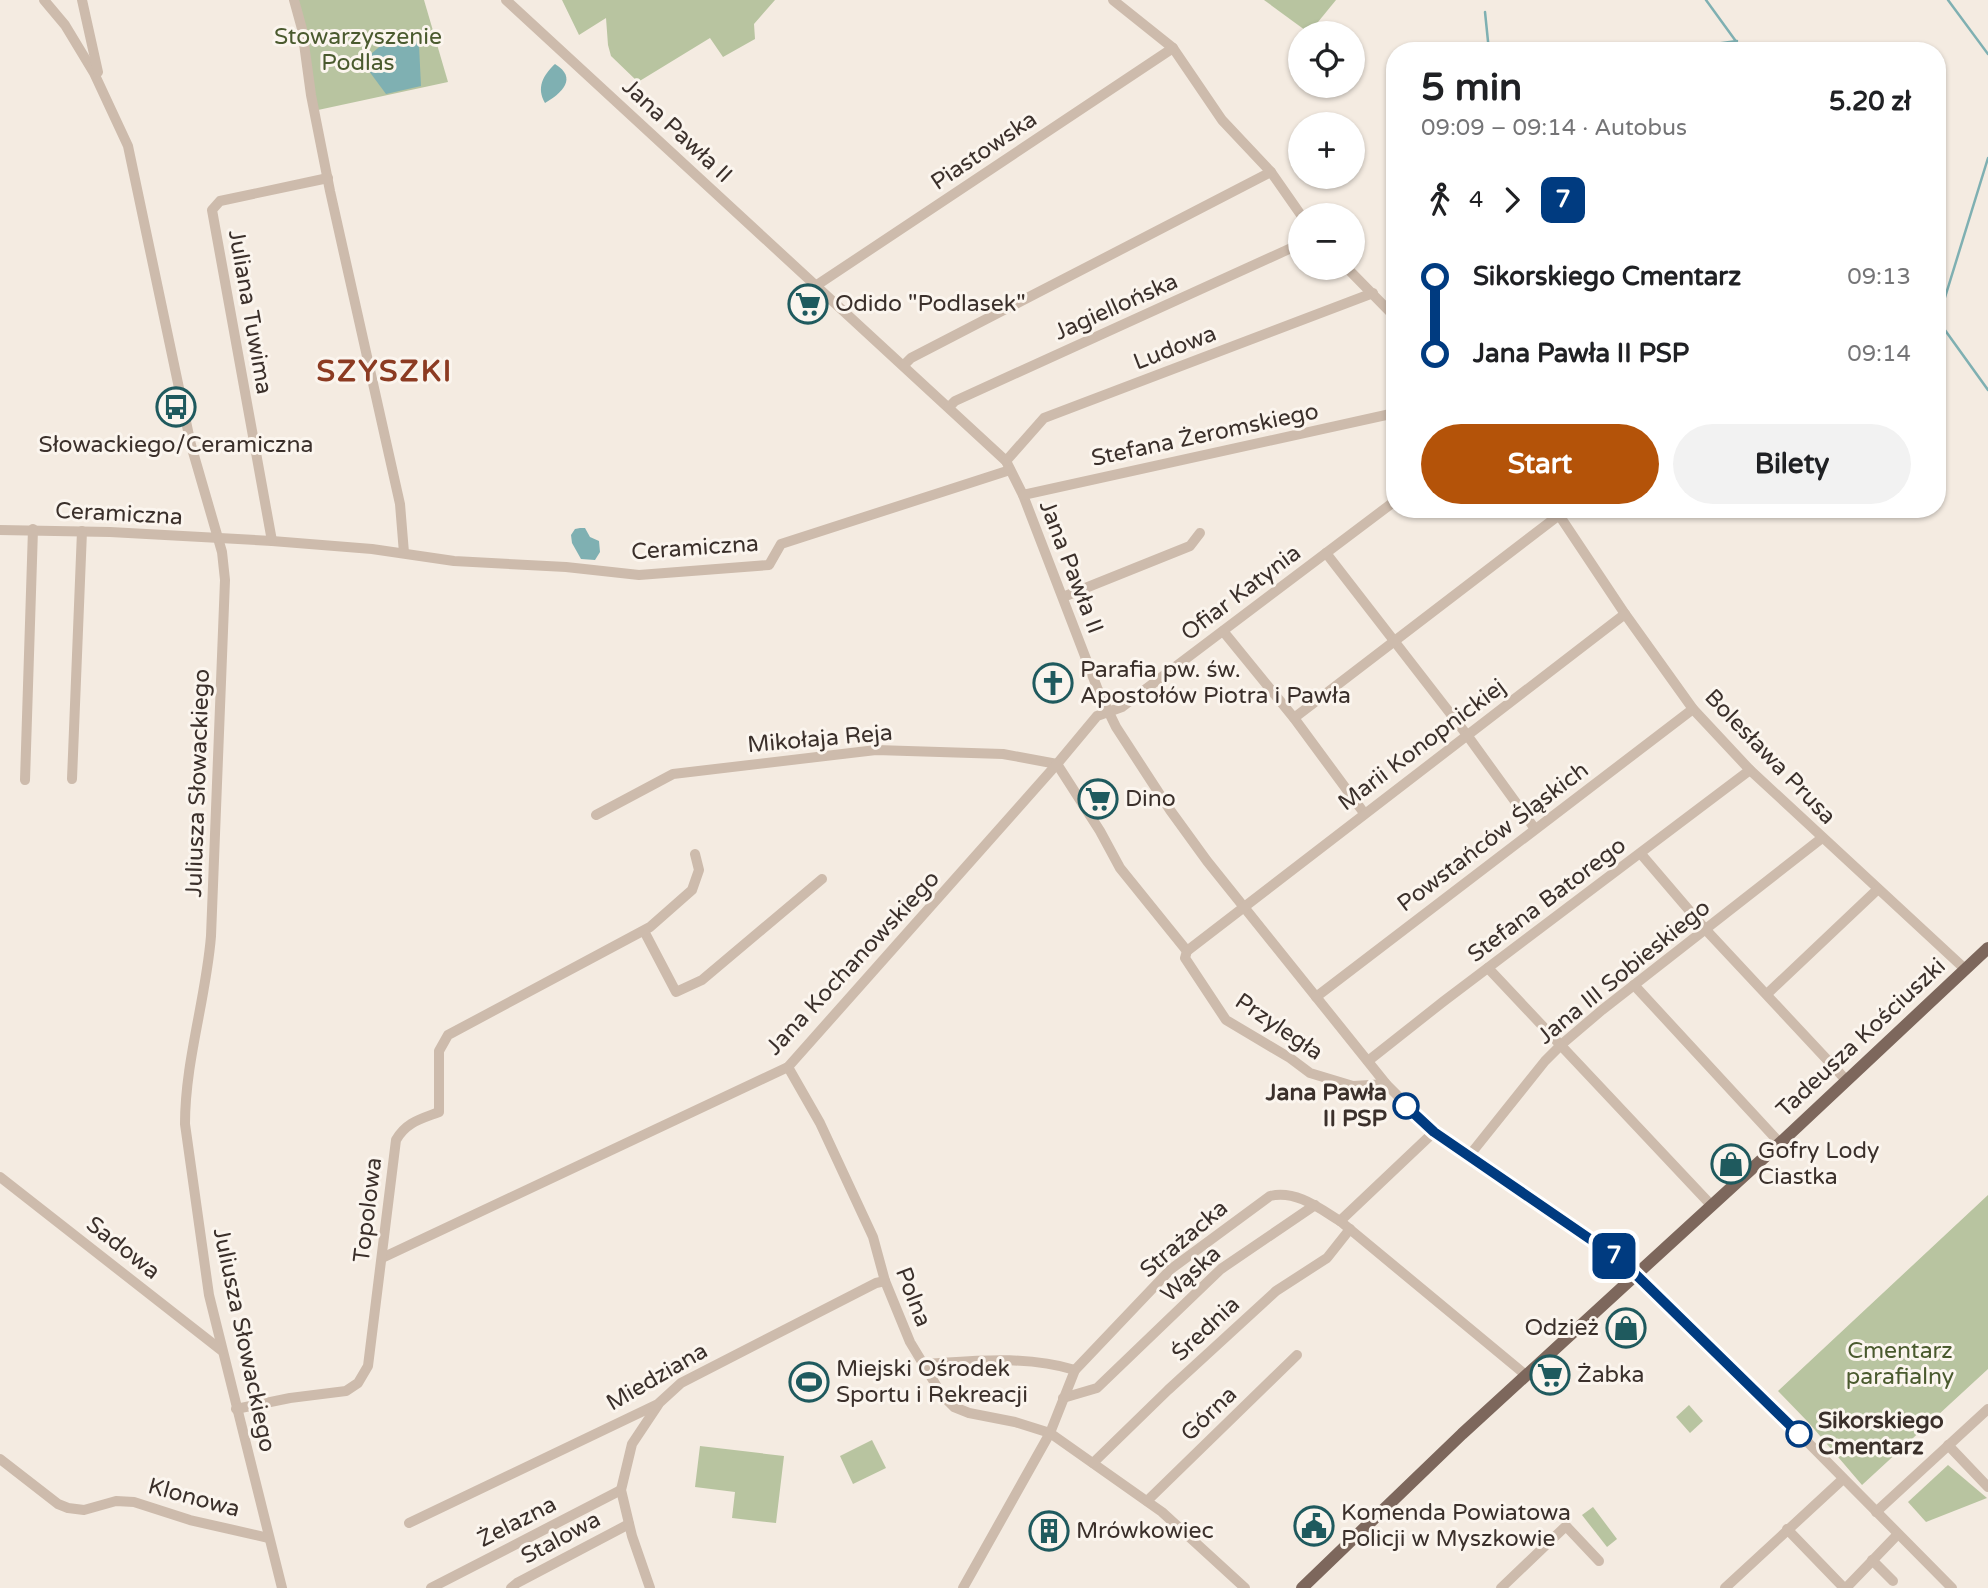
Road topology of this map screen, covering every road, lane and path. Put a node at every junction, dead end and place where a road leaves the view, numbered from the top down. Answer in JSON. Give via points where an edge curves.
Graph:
{"nodes":[{"id":1,"x":44,"y":0,"type":"edge"},
{"id":2,"x":294,"y":0,"type":"edge"},
{"id":3,"x":506,"y":0,"type":"edge"},
{"id":4,"x":1113,"y":0,"type":"edge"},
{"id":5,"x":82,"y":3,"type":"edge"},
{"id":6,"x":65,"y":25,"type":"junction"},
{"id":7,"x":1173,"y":48,"type":"junction"},
{"id":8,"x":105,"y":92,"type":"junction"},
{"id":9,"x":1271,"y":172,"type":"junction"},
{"id":10,"x":328,"y":178,"type":"junction"},
{"id":11,"x":1293,"y":203,"type":"edge"},
{"id":12,"x":1288,"y":249,"type":"edge"},
{"id":13,"x":1359,"y":280,"type":"edge"},
{"id":14,"x":817,"y":285,"type":"junction"},
{"id":15,"x":1373,"y":293,"type":"junction"},
{"id":16,"x":1386,"y":307,"type":"edge"},
{"id":17,"x":904,"y":365,"type":"junction"},
{"id":18,"x":949,"y":407,"type":"junction"},
{"id":19,"x":1386,"y":415,"type":"edge"},
{"id":20,"x":1008,"y":466,"type":"junction"},
{"id":21,"x":1023,"y":495,"type":"junction"},
{"id":22,"x":1386,"y":508,"type":"edge"},
{"id":23,"x":1552,"y":518,"type":"edge"},
{"id":24,"x":1565,"y":518,"type":"edge"},
{"id":25,"x":33,"y":529,"type":"junction"},
{"id":26,"x":0,"y":530,"type":"edge"},
{"id":27,"x":82,"y":531,"type":"junction"},
{"id":28,"x":1200,"y":533,"type":"dead end"},
{"id":29,"x":219,"y":539,"type":"junction"},
{"id":30,"x":272,"y":541,"type":"junction"},
{"id":31,"x":404,"y":553,"type":"junction"},
{"id":32,"x":1326,"y":553,"type":"junction"},
{"id":33,"x":1063,"y":597,"type":"junction"},
{"id":34,"x":1625,"y":614,"type":"junction"},
{"id":35,"x":1223,"y":631,"type":"junction"},
{"id":36,"x":1395,"y":643,"type":"junction"},
{"id":37,"x":1693,"y":709,"type":"junction"},
{"id":38,"x":1108,"y":712,"type":"junction"},
{"id":39,"x":1294,"y":718,"type":"junction"},
{"id":40,"x":1466,"y":735,"type":"junction"},
{"id":41,"x":1057,"y":764,"type":"junction"},
{"id":42,"x":1750,"y":770,"type":"junction"},
{"id":43,"x":72,"y":779,"type":"dead end"},
{"id":44,"x":25,"y":780,"type":"dead end"},
{"id":45,"x":1364,"y":813,"type":"junction"},
{"id":46,"x":596,"y":815,"type":"dead end"},
{"id":47,"x":1535,"y":829,"type":"junction"},
{"id":48,"x":1822,"y":838,"type":"junction"},
{"id":49,"x":695,"y":854,"type":"dead end"},
{"id":50,"x":1641,"y":854,"type":"junction"},
{"id":51,"x":822,"y":879,"type":"dead end"},
{"id":52,"x":1878,"y":889,"type":"junction"},
{"id":53,"x":1243,"y":907,"type":"junction"},
{"id":54,"x":1706,"y":930,"type":"junction"},
{"id":55,"x":644,"y":931,"type":"junction"},
{"id":56,"x":1988,"y":948,"type":"edge"},
{"id":57,"x":1187,"y":951,"type":"junction"},
{"id":58,"x":1488,"y":968,"type":"junction"},
{"id":59,"x":1965,"y":969,"type":"junction"},
{"id":60,"x":1634,"y":985,"type":"junction"},
{"id":61,"x":1767,"y":994,"type":"junction"},
{"id":62,"x":1316,"y":997,"type":"junction"},
{"id":63,"x":1562,"y":1044,"type":"junction"},
{"id":64,"x":1368,"y":1061,"type":"junction"},
{"id":65,"x":788,"y":1067,"type":"junction"},
{"id":66,"x":1847,"y":1081,"type":"junction"},
{"id":67,"x":1386,"y":1084,"type":"junction"},
{"id":68,"x":1434,"y":1132,"type":"junction"},
{"id":69,"x":1780,"y":1143,"type":"junction"},
{"id":70,"x":1469,"y":1156,"type":"junction"},
{"id":71,"x":0,"y":1177,"type":"edge"},
{"id":72,"x":1315,"y":1205,"type":"junction"},
{"id":73,"x":1712,"y":1206,"type":"junction"},
{"id":74,"x":1340,"y":1221,"type":"junction"},
{"id":75,"x":1350,"y":1229,"type":"junction"},
{"id":76,"x":382,"y":1258,"type":"junction"},
{"id":77,"x":1636,"y":1275,"type":"junction"},
{"id":78,"x":885,"y":1281,"type":"junction"},
{"id":79,"x":221,"y":1350,"type":"junction"},
{"id":80,"x":1297,"y":1355,"type":"dead end"},
{"id":81,"x":923,"y":1364,"type":"junction"},
{"id":82,"x":1075,"y":1370,"type":"junction"},
{"id":83,"x":1527,"y":1376,"type":"junction"},
{"id":84,"x":1063,"y":1398,"type":"junction"},
{"id":85,"x":658,"y":1404,"type":"junction"},
{"id":86,"x":236,"y":1409,"type":"junction"},
{"id":87,"x":1988,"y":1409,"type":"edge"},
{"id":88,"x":1050,"y":1433,"type":"junction"},
{"id":89,"x":1948,"y":1446,"type":"junction"},
{"id":90,"x":0,"y":1459,"type":"edge"},
{"id":91,"x":1093,"y":1463,"type":"junction"},
{"id":92,"x":1843,"y":1479,"type":"junction"},
{"id":93,"x":1988,"y":1487,"type":"edge"},
{"id":94,"x":621,"y":1490,"type":"junction"},
{"id":95,"x":1147,"y":1501,"type":"junction"},
{"id":96,"x":1876,"y":1512,"type":"junction"},
{"id":97,"x":409,"y":1523,"type":"dead end"},
{"id":98,"x":629,"y":1524,"type":"junction"},
{"id":99,"x":1787,"y":1529,"type":"junction"},
{"id":100,"x":1898,"y":1534,"type":"junction"},
{"id":101,"x":270,"y":1538,"type":"junction"},
{"id":102,"x":1872,"y":1559,"type":"junction"},
{"id":103,"x":1599,"y":1561,"type":"dead end"},
{"id":104,"x":1893,"y":1581,"type":"dead end"},
{"id":105,"x":282,"y":1588,"type":"edge"},
{"id":106,"x":431,"y":1588,"type":"edge"},
{"id":107,"x":511,"y":1588,"type":"edge"},
{"id":108,"x":650,"y":1588,"type":"edge"},
{"id":109,"x":963,"y":1588,"type":"edge"},
{"id":110,"x":1245,"y":1588,"type":"edge"},
{"id":111,"x":1303,"y":1588,"type":"edge"},
{"id":112,"x":1501,"y":1588,"type":"edge"},
{"id":113,"x":1725,"y":1588,"type":"edge"},
{"id":114,"x":1845,"y":1588,"type":"edge"},
{"id":115,"x":1952,"y":1588,"type":"edge"}],
"edges":[{"from":1,"to":6,"type":"street","name":"Juliusza Słowackiego"},
{"from":2,"to":10,"type":"street"},
{"from":3,"to":14,"type":"street","name":"Jana Pawła II"},
{"from":4,"to":7,"type":"street"},
{"from":5,"to":6,"type":"street","via":[[77,20]]},
{"from":5,"to":8,"type":"street"},
{"from":6,"to":8,"type":"street","name":"Juliusza Słowackiego"},
{"from":7,"to":9,"type":"street","via":[[1222,120]]},
{"from":7,"to":14,"type":"street","name":"Piastowska"},
{"from":8,"to":29,"type":"street","name":"Juliusza Słowackiego","via":[[134,167],[191,445]]},
{"from":9,"to":11,"type":"street"},
{"from":9,"to":17,"type":"street"},
{"from":10,"to":30,"type":"street","name":"Juliana Tuwima","via":[[220,201],[212,210]]},
{"from":10,"to":31,"type":"street","via":[[400,504]]},
{"from":12,"to":18,"type":"street","name":"Jagiellońska"},
{"from":13,"to":15,"type":"street"},
{"from":14,"to":17,"type":"street","name":"Jana Pawła II"},
{"from":15,"to":16,"type":"street"},
{"from":15,"to":20,"type":"street","name":"Ludowa","via":[[1044,418]]},
{"from":17,"to":18,"type":"street","name":"Jana Pawła II"},
{"from":18,"to":20,"type":"street","name":"Jana Pawła II"},
{"from":19,"to":21,"type":"street","name":"Stefana Żeromskiego"},
{"from":20,"to":21,"type":"street","name":"Jana Pawła II"},
{"from":20,"to":31,"type":"street","name":"Ceramiczna","via":[[781,544],[769,565],[639,575]]},
{"from":21,"to":33,"type":"street","name":"Jana Pawła II"},
{"from":22,"to":32,"type":"street","name":"Ofiar Katynia"},
{"from":23,"to":36,"type":"street"},
{"from":24,"to":34,"type":"street","name":"Bolesława Prusa"},
{"from":25,"to":26,"type":"street","name":"Ceramiczna"},
{"from":25,"to":27,"type":"street","name":"Ceramiczna"},
{"from":25,"to":44,"type":"street"},
{"from":27,"to":29,"type":"street","name":"Ceramiczna"},
{"from":27,"to":43,"type":"street"},
{"from":28,"to":33,"type":"street","via":[[1190,546]]},
{"from":29,"to":30,"type":"street","name":"Ceramiczna"},
{"from":29,"to":79,"type":"street","name":"Juliusza Słowackiego","via":[[225,580],[213,908],[185,1124]]},
{"from":30,"to":31,"type":"street","name":"Ceramiczna"},
{"from":32,"to":35,"type":"street","name":"Ofiar Katynia"},
{"from":32,"to":36,"type":"street"},
{"from":33,"to":38,"type":"street","name":"Jana Pawła II"},
{"from":34,"to":37,"type":"street","name":"Bolesława Prusa"},
{"from":34,"to":40,"type":"street","name":"Marii Konopnickiej"},
{"from":35,"to":38,"type":"street","name":"Ofiar Katynia","via":[[1122,707]]},
{"from":35,"to":39,"type":"street"},
{"from":36,"to":39,"type":"street"},
{"from":36,"to":40,"type":"street"},
{"from":37,"to":42,"type":"street","name":"Bolesława Prusa"},
{"from":37,"to":47,"type":"street","name":"Powstańców Śląskich"},
{"from":38,"to":41,"type":"street","name":"Jana Kochanowskiego","via":[[1097,716]]},
{"from":38,"to":53,"type":"street","name":"Jana Pawła II","via":[[1170,810]]},
{"from":39,"to":45,"type":"street"},
{"from":40,"to":45,"type":"street","name":"Marii Konopnickiej"},
{"from":40,"to":47,"type":"street"},
{"from":41,"to":46,"type":"street","name":"Mikołaja Reja","via":[[1003,754],[876,750],[673,774]]},
{"from":41,"to":57,"type":"street","name":"Przyległa","via":[[1120,868]]},
{"from":41,"to":65,"type":"street","name":"Jana Kochanowskiego"},
{"from":42,"to":48,"type":"street","name":"Bolesława Prusa"},
{"from":42,"to":50,"type":"street","name":"Stefana Batorego"},
{"from":45,"to":53,"type":"street","name":"Marii Konopnickiej"},
{"from":47,"to":62,"type":"street","name":"Powstańców Śląskich"},
{"from":48,"to":52,"type":"street","name":"Bolesława Prusa"},
{"from":48,"to":54,"type":"street","name":"Jana III Sobieskiego"},
{"from":49,"to":55,"type":"street","name":"Topolowa","via":[[699,870],[692,890]]},
{"from":50,"to":54,"type":"street"},
{"from":50,"to":58,"type":"street","name":"Stefana Batorego"},
{"from":51,"to":55,"type":"street","via":[[702,980],[676,992]]},
{"from":52,"to":59,"type":"street","name":"Bolesława Prusa"},
{"from":52,"to":61,"type":"street"},
{"from":53,"to":57,"type":"street"},
{"from":53,"to":62,"type":"street","name":"Jana Pawła II"},
{"from":54,"to":60,"type":"street","name":"Jana III Sobieskiego"},
{"from":54,"to":61,"type":"street"},
{"from":55,"to":76,"type":"street","name":"Topolowa","via":[[448,1035],[439,1051],[439,1112],[411,1122],[396,1140]]},
{"from":56,"to":59,"type":"main road","name":"Tadeusza Kościuszki"},
{"from":57,"to":67,"type":"street","name":"Przyległa","via":[[1185,958],[1226,1020],[1310,1073],[1353,1086]]},
{"from":58,"to":63,"type":"street"},
{"from":58,"to":64,"type":"street","name":"Stefana Batorego"},
{"from":59,"to":66,"type":"main road","name":"Tadeusza Kościuszki"},
{"from":60,"to":63,"type":"street","name":"Jana III Sobieskiego"},
{"from":60,"to":69,"type":"street"},
{"from":61,"to":66,"type":"street"},
{"from":62,"to":64,"type":"street","name":"Jana Pawła II"},
{"from":63,"to":70,"type":"street","name":"Jana III Sobieskiego"},
{"from":63,"to":73,"type":"street"},
{"from":64,"to":67,"type":"street","name":"Jana Pawła II"},
{"from":65,"to":76,"type":"street","name":"Jana Kochanowskiego"},
{"from":65,"to":78,"type":"street","name":"Polna","via":[[820,1123],[873,1237]]},
{"from":66,"to":69,"type":"main road","name":"Tadeusza Kościuszki"},
{"from":67,"to":68,"type":"street","name":"Jana Pawła II"},
{"from":68,"to":70,"type":"street","name":"Jana Pawła II"},
{"from":68,"to":74,"type":"street"},
{"from":69,"to":73,"type":"main road","name":"Tadeusza Kościuszki"},
{"from":70,"to":77,"type":"street","name":"Jana Pawła II"},
{"from":71,"to":79,"type":"street","name":"Sadowa"},
{"from":72,"to":74,"type":"street","name":"Strażacka"},
{"from":72,"to":82,"type":"street","name":"Strażacka","via":[[1286,1194],[1263,1199],[1171,1269]]},
{"from":72,"to":84,"type":"street","name":"Wąska","via":[[1221,1269],[1097,1388]]},
{"from":73,"to":77,"type":"main road","name":"Tadeusza Kościuszki"},
{"from":74,"to":75,"type":"street","name":"Strażacka"},
{"from":75,"to":83,"type":"street","name":"Strażacka"},
{"from":75,"to":91,"type":"street","name":"Średnia","via":[[1327,1258],[1276,1292]]},
{"from":76,"to":86,"type":"street","name":"Topolowa","via":[[368,1366],[358,1383],[338,1393]]},
{"from":77,"to":83,"type":"main road","name":"Tadeusza Kościuszki"},
{"from":77,"to":92,"type":"street","name":"Jana Pawła II"},
{"from":78,"to":81,"type":"street","name":"Polna"},
{"from":78,"to":85,"type":"street","name":"Miedziana","via":[[681,1383]]},
{"from":79,"to":86,"type":"street","name":"Juliusza Słowackiego"},
{"from":80,"to":95,"type":"street","name":"Górna"},
{"from":81,"to":82,"type":"street","via":[[1015,1359]]},
{"from":81,"to":88,"type":"street","name":"Polna","via":[[954,1407]]},
{"from":82,"to":84,"type":"street","name":"Strażacka"},
{"from":83,"to":111,"type":"main road","name":"Tadeusza Kościuszki"},
{"from":84,"to":88,"type":"street","name":"Strażacka"},
{"from":85,"to":94,"type":"street","via":[[632,1444]]},
{"from":85,"to":97,"type":"street","name":"Miedziana"},
{"from":86,"to":101,"type":"street","name":"Juliusza Słowackiego"},
{"from":87,"to":89,"type":"street"},
{"from":88,"to":91,"type":"street","name":"Polna"},
{"from":88,"to":109,"type":"street","name":"Strażacka"},
{"from":89,"to":93,"type":"street"},
{"from":89,"to":96,"type":"street"},
{"from":90,"to":101,"type":"street","name":"Klonowa","via":[[68,1508],[84,1510],[124,1500]]},
{"from":91,"to":95,"type":"street","name":"Polna"},
{"from":92,"to":96,"type":"street","name":"Jana Pawła II"},
{"from":92,"to":99,"type":"street"},
{"from":94,"to":98,"type":"street"},
{"from":94,"to":106,"type":"street","name":"Żelazna"},
{"from":95,"to":110,"type":"street","name":"Polna"},
{"from":96,"to":100,"type":"street","name":"Jana Pawła II"},
{"from":98,"to":107,"type":"street","name":"Stalowa"},
{"from":98,"to":108,"type":"street"},
{"from":99,"to":113,"type":"street"},
{"from":99,"to":114,"type":"street"},
{"from":100,"to":102,"type":"street"},
{"from":100,"to":115,"type":"street","name":"Jana Pawła II"},
{"from":101,"to":105,"type":"street","name":"Juliusza Słowackiego"},
{"from":102,"to":104,"type":"street"},
{"from":102,"to":114,"type":"street"},
{"from":103,"to":112,"type":"street","via":[[1566,1526]]}]}
